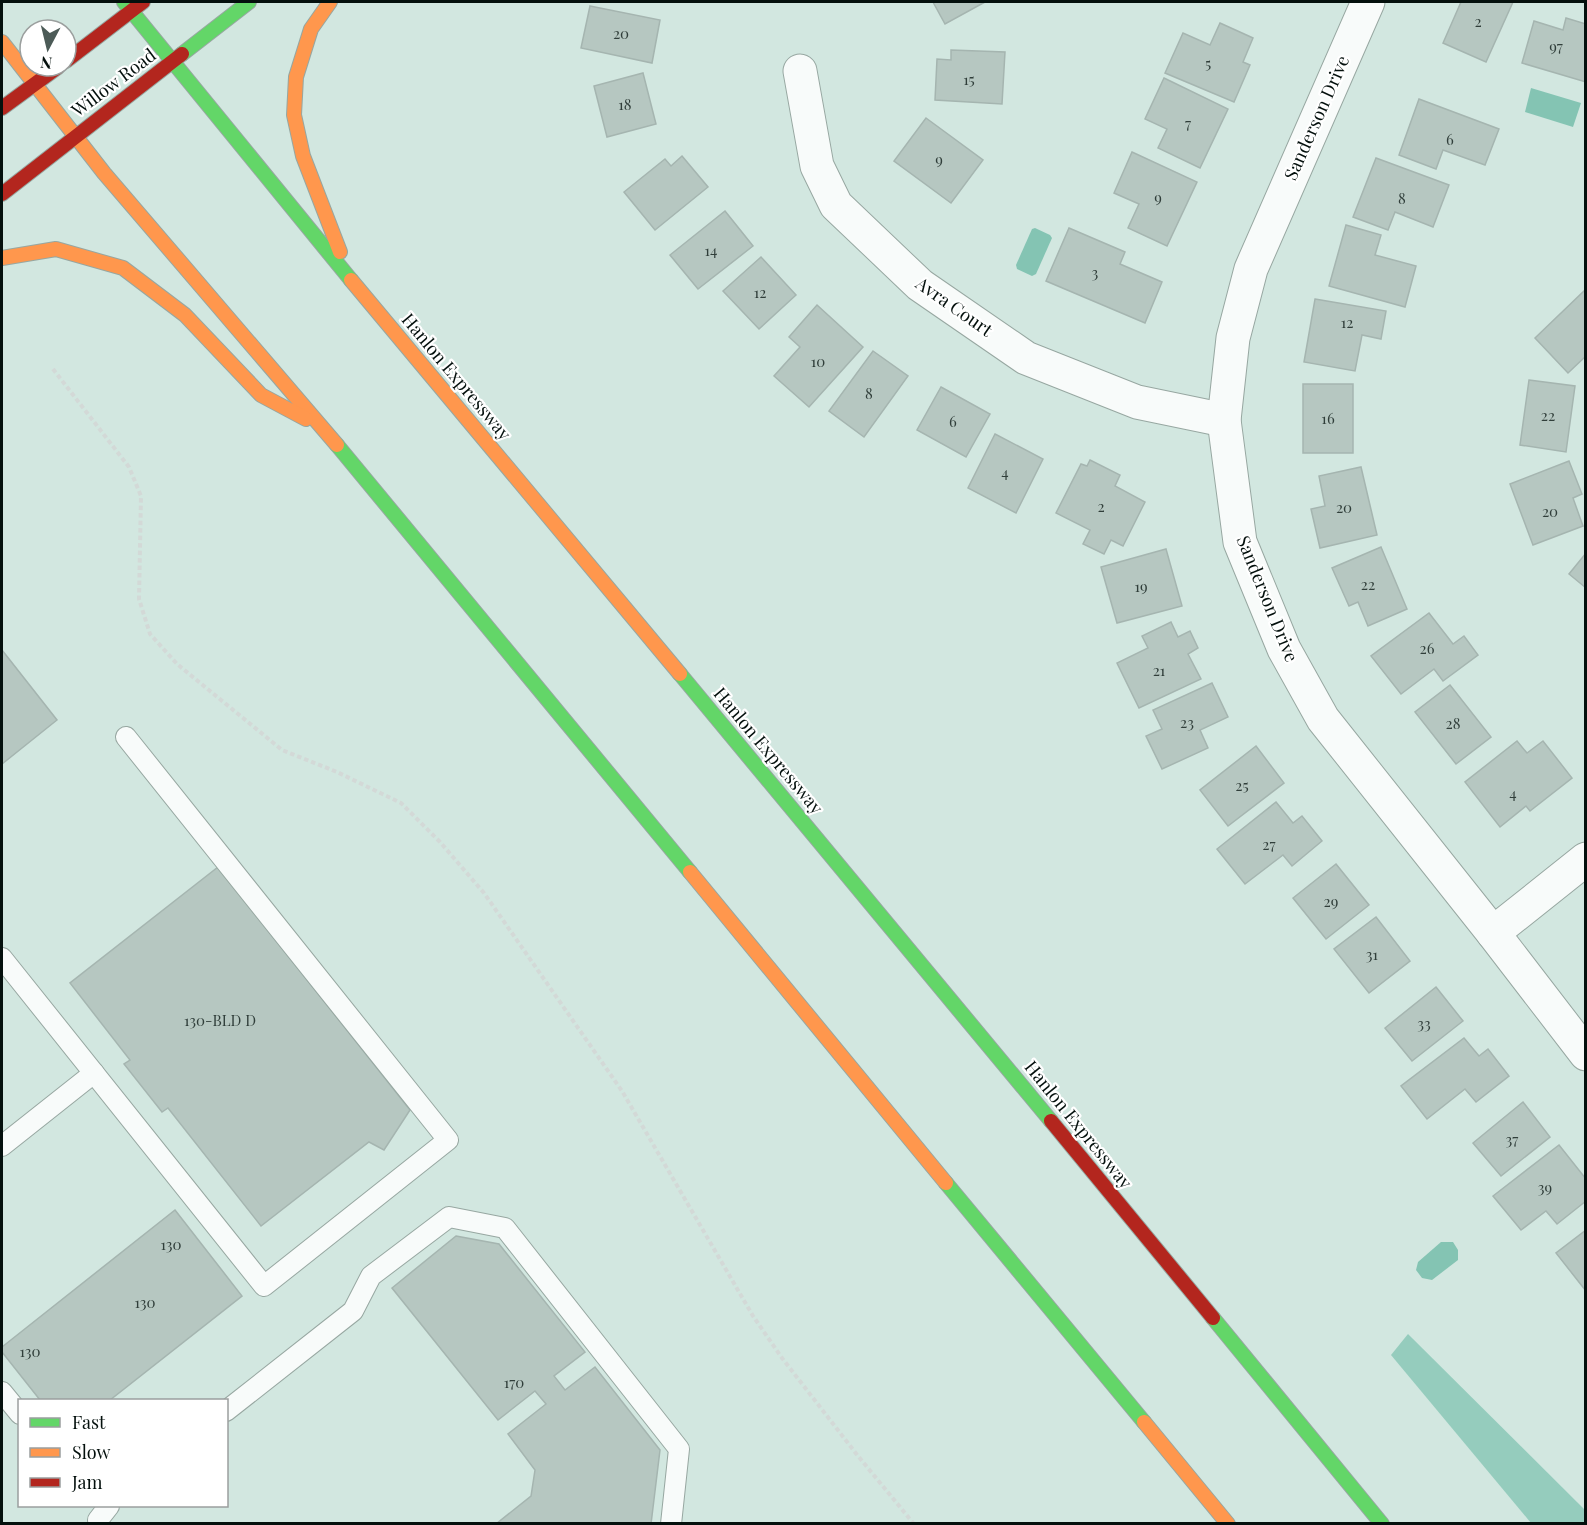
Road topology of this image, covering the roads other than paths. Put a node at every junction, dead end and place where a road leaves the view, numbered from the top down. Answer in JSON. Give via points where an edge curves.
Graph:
{"nodes":[{"id":1,"x":249,"y":2,"type":"edge"},
{"id":2,"x":330,"y":2,"type":"edge"},
{"id":3,"x":1368,"y":2,"type":"edge"},
{"id":4,"x":133,"y":4,"type":"edge"},
{"id":5,"x":2,"y":42,"type":"edge"},
{"id":6,"x":78,"y":51,"type":"edge"},
{"id":7,"x":172,"y":61,"type":"junction"},
{"id":8,"x":800,"y":71,"type":"dead end"},
{"id":9,"x":43,"y":78,"type":"edge"},
{"id":10,"x":35,"y":84,"type":"junction"},
{"id":11,"x":2,"y":108,"type":"edge"},
{"id":12,"x":74,"y":136,"type":"junction"},
{"id":13,"x":2,"y":194,"type":"edge"},
{"id":14,"x":2,"y":258,"type":"edge"},
{"id":15,"x":348,"y":276,"type":"junction"},
{"id":16,"x":1224,"y":420,"type":"junction"},
{"id":17,"x":322,"y":427,"type":"junction"},
{"id":18,"x":126,"y":737,"type":"dead end"},
{"id":19,"x":1586,"y":859,"type":"edge"},
{"id":20,"x":1493,"y":933,"type":"junction"},
{"id":21,"x":2,"y":957,"type":"edge"},
{"id":22,"x":1586,"y":1054,"type":"edge"},
{"id":23,"x":94,"y":1073,"type":"junction"},
{"id":24,"x":2,"y":1146,"type":"edge"},
{"id":25,"x":2,"y":1392,"type":"edge"},
{"id":26,"x":228,"y":1409,"type":"edge"},
{"id":27,"x":18,"y":1412,"type":"edge"},
{"id":28,"x":671,"y":1524,"type":"edge"},
{"id":29,"x":1228,"y":1524,"type":"edge"},
{"id":30,"x":1382,"y":1524,"type":"edge"}],
"edges":[{"from":1,"to":7,"type":"main road","name":"Willow Road"},
{"from":2,"to":15,"type":"main road","via":[[311,29],[296,77],[294,116],[303,156]]},
{"from":3,"to":16,"type":"street","name":"Sanderson Drive","via":[[1251,269],[1233,338]]},
{"from":4,"to":6,"type":"main road"},
{"from":4,"to":7,"type":"main road","name":"Hanlon Expressway"},
{"from":5,"to":10,"type":"main road"},
{"from":7,"to":12,"type":"main road","name":"Willow Road"},
{"from":7,"to":15,"type":"main road","name":"Hanlon Expressway"},
{"from":8,"to":16,"type":"street","name":"Avra Court","via":[[817,166],[836,205],[920,285],[1026,358],[1137,402]]},
{"from":9,"to":10,"type":"main road"},
{"from":10,"to":11,"type":"main road"},
{"from":10,"to":12,"type":"main road"},
{"from":12,"to":13,"type":"main road","name":"Willow Road"},
{"from":12,"to":17,"type":"main road"},
{"from":14,"to":17,"type":"main road","via":[[56,249],[123,268],[185,315],[261,395]]},
{"from":15,"to":30,"type":"main road","name":"Hanlon Expressway","via":[[971,1023]]},
{"from":16,"to":20,"type":"street","name":"Sanderson Drive","via":[[1240,543],[1284,649],[1323,719]]},
{"from":17,"to":29,"type":"main road"},
{"from":18,"to":23,"type":"lane","via":[[448,1140],[264,1286]]},
{"from":19,"to":20,"type":"street"},
{"from":20,"to":22,"type":"street","name":"Sanderson Drive"},
{"from":21,"to":23,"type":"lane"},
{"from":23,"to":24,"type":"lane"},
{"from":25,"to":27,"type":"lane"},
{"from":26,"to":28,"type":"lane","via":[[353,1311],[371,1276],[449,1217],[505,1228],[679,1449]]}]}
